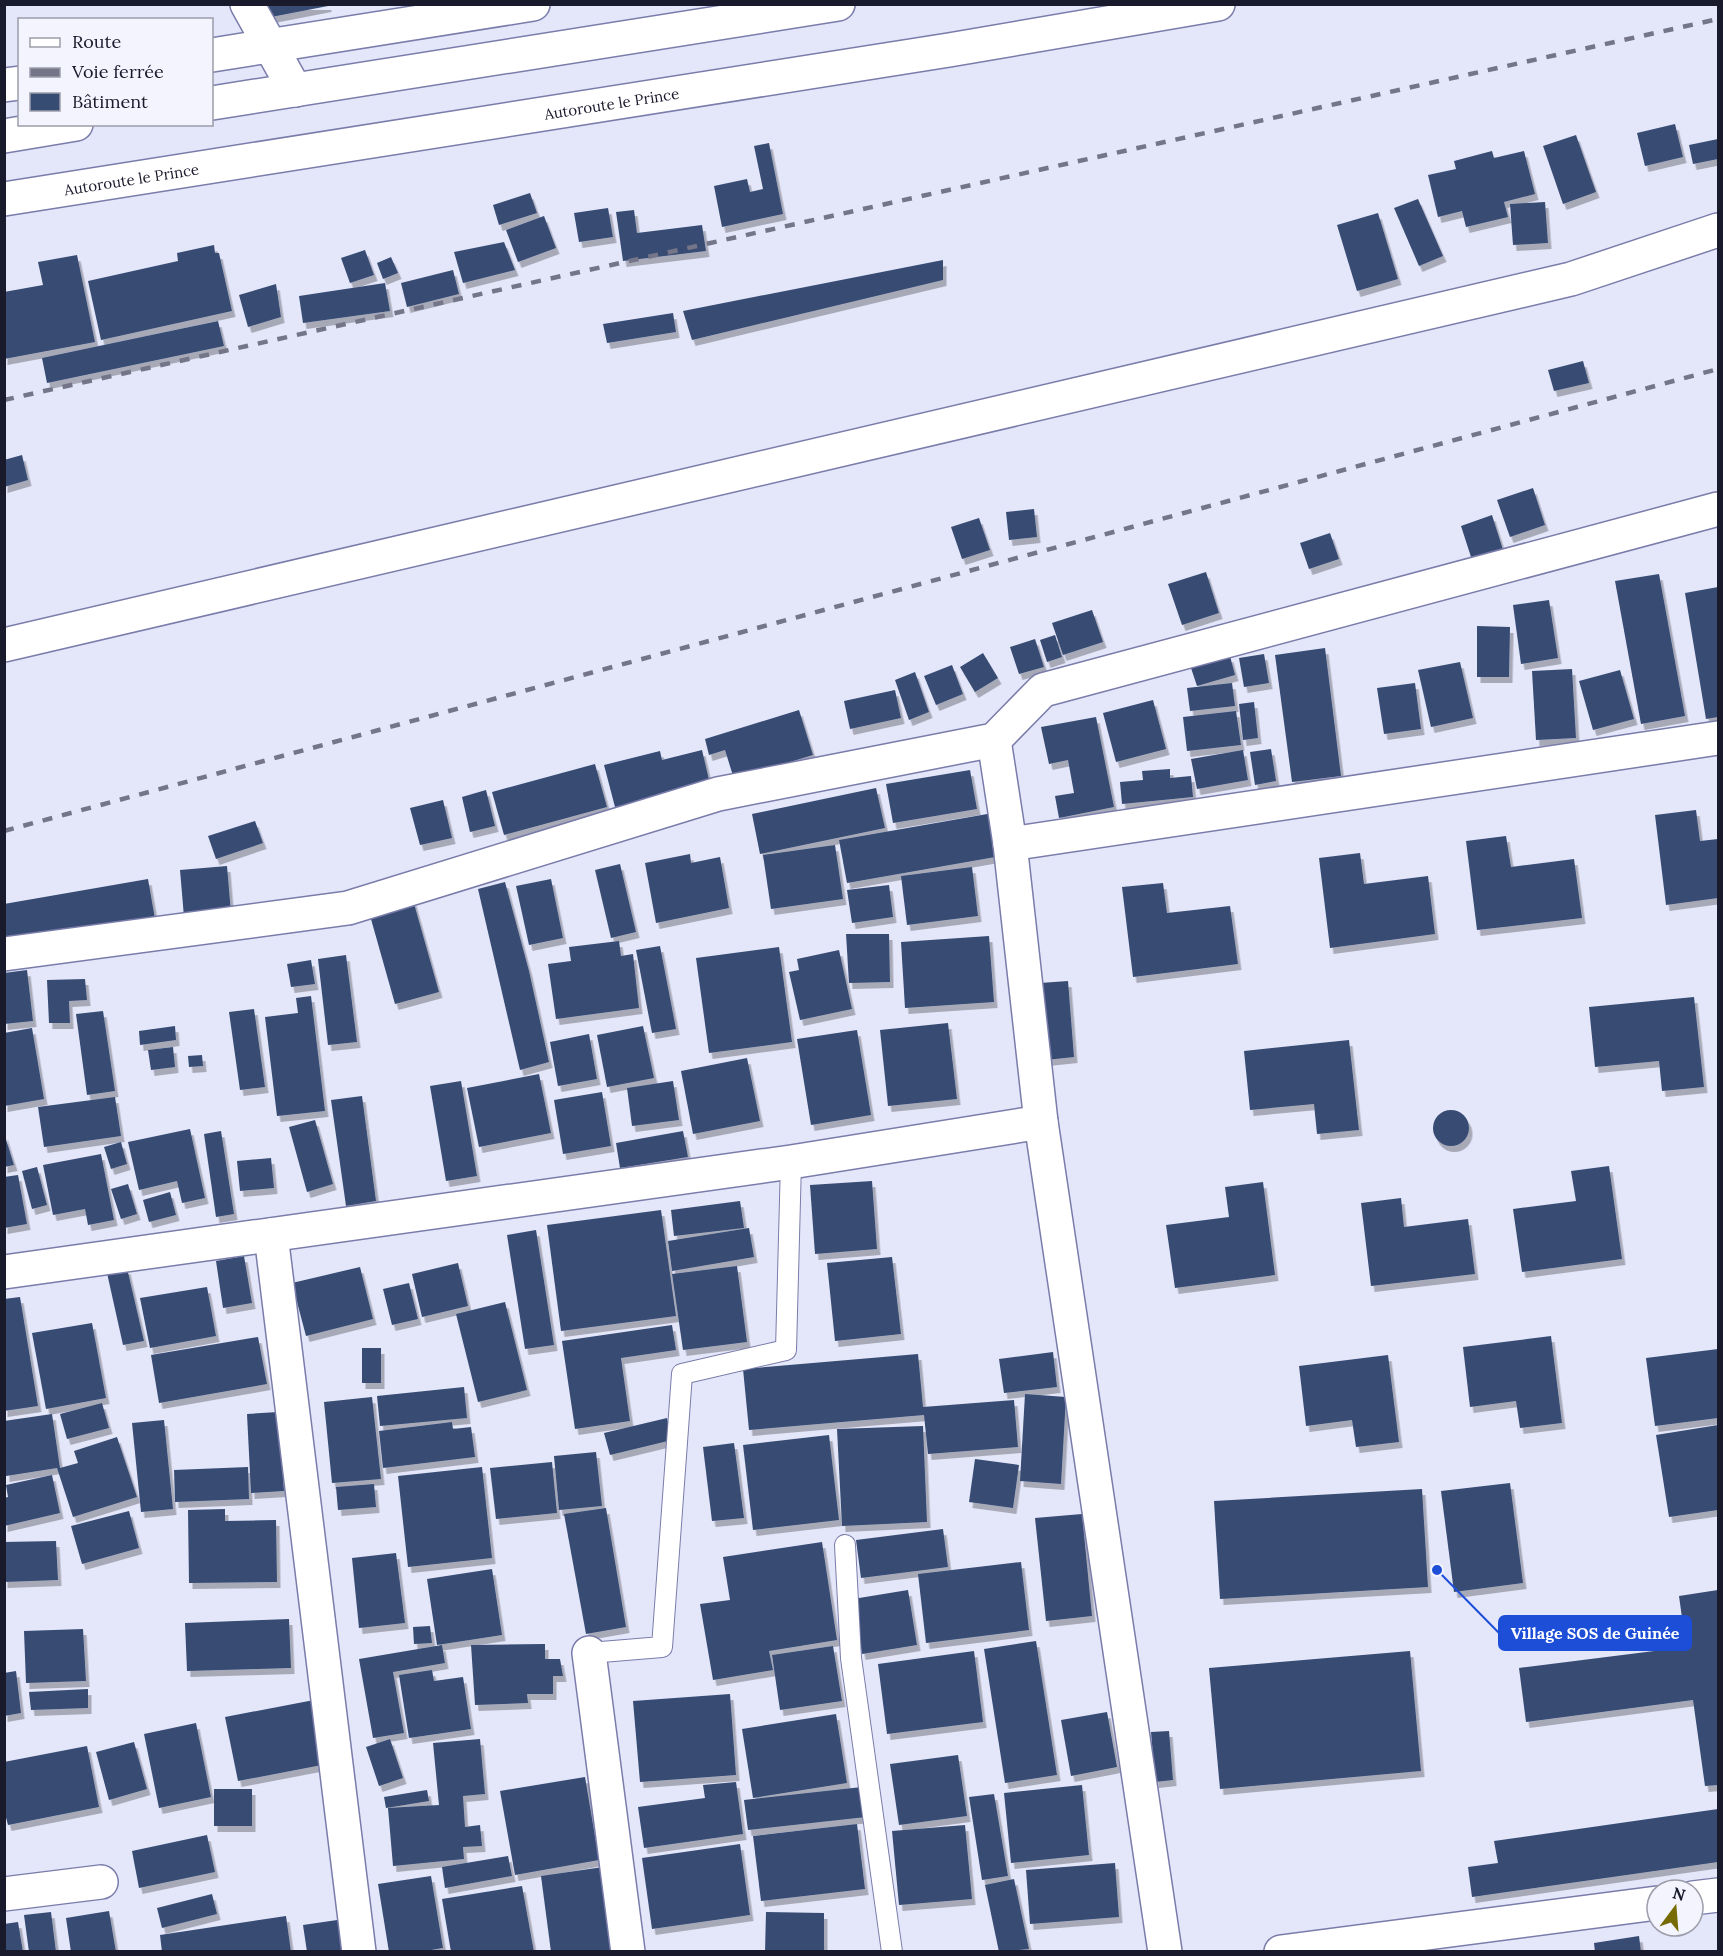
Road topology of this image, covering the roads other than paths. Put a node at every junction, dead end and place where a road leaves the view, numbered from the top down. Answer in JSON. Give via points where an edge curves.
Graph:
{"nodes":[{"id":1,"x":247,"y":4,"type":"edge"},
{"id":2,"x":533,"y":4,"type":"edge"},
{"id":3,"x":838,"y":4,"type":"edge"},
{"id":4,"x":1218,"y":4,"type":"edge"},
{"id":5,"x":270,"y":47,"type":"junction"},
{"id":6,"x":213,"y":55,"type":"edge"},
{"id":7,"x":295,"y":90,"type":"junction"},
{"id":8,"x":213,"y":103,"type":"edge"},
{"id":9,"x":64,"y":126,"type":"edge"},
{"id":10,"x":4,"y":136,"type":"edge"},
{"id":11,"x":4,"y":199,"type":"edge"},
{"id":12,"x":1719,"y":230,"type":"edge"},
{"id":13,"x":1719,"y":509,"type":"edge"},
{"id":14,"x":4,"y":645,"type":"edge"},
{"id":15,"x":1719,"y":738,"type":"edge"},
{"id":16,"x":994,"y":740,"type":"junction"},
{"id":17,"x":1010,"y":844,"type":"junction"},
{"id":18,"x":4,"y":954,"type":"edge"},
{"id":19,"x":1041,"y":1122,"type":"junction"},
{"id":20,"x":791,"y":1162,"type":"junction"},
{"id":21,"x":271,"y":1235,"type":"junction"},
{"id":22,"x":4,"y":1272,"type":"edge"},
{"id":23,"x":845,"y":1545,"type":"dead end"},
{"id":24,"x":589,"y":1653,"type":"joint"},
{"id":25,"x":101,"y":1882,"type":"dead end"},
{"id":26,"x":4,"y":1894,"type":"edge"},
{"id":27,"x":1645,"y":1905,"type":"edge"},
{"id":28,"x":359,"y":1952,"type":"edge"},
{"id":29,"x":628,"y":1952,"type":"edge"},
{"id":30,"x":892,"y":1952,"type":"edge"},
{"id":31,"x":1165,"y":1952,"type":"edge"},
{"id":32,"x":1281,"y":1952,"type":"edge"}],
"edges":[{"from":1,"to":5,"type":"street"},
{"from":2,"to":5,"type":"street"},
{"from":3,"to":7,"type":"street"},
{"from":4,"to":11,"type":"street","name":"Autoroute le Prince"},
{"from":5,"to":6,"type":"street"},
{"from":5,"to":7,"type":"street"},
{"from":7,"to":8,"type":"street"},
{"from":9,"to":10,"type":"street"},
{"from":12,"to":14,"type":"street","via":[[1570,279]]},
{"from":13,"to":16,"type":"street","via":[[1043,690]]},
{"from":15,"to":17,"type":"street"},
{"from":16,"to":17,"type":"street"},
{"from":16,"to":18,"type":"street","via":[[718,794],[348,908]]},
{"from":17,"to":19,"type":"street"},
{"from":19,"to":20,"type":"street"},
{"from":19,"to":31,"type":"street"},
{"from":20,"to":21,"type":"street"},
{"from":20,"to":24,"type":"lane","via":[[786,1350],[682,1374],[662,1647]]},
{"from":21,"to":22,"type":"street"},
{"from":21,"to":28,"type":"street"},
{"from":23,"to":30,"type":"lane","via":[[851,1658]]},
{"from":24,"to":29,"type":"street"},
{"from":25,"to":26,"type":"street"},
{"from":27,"to":32,"type":"street"}]}
